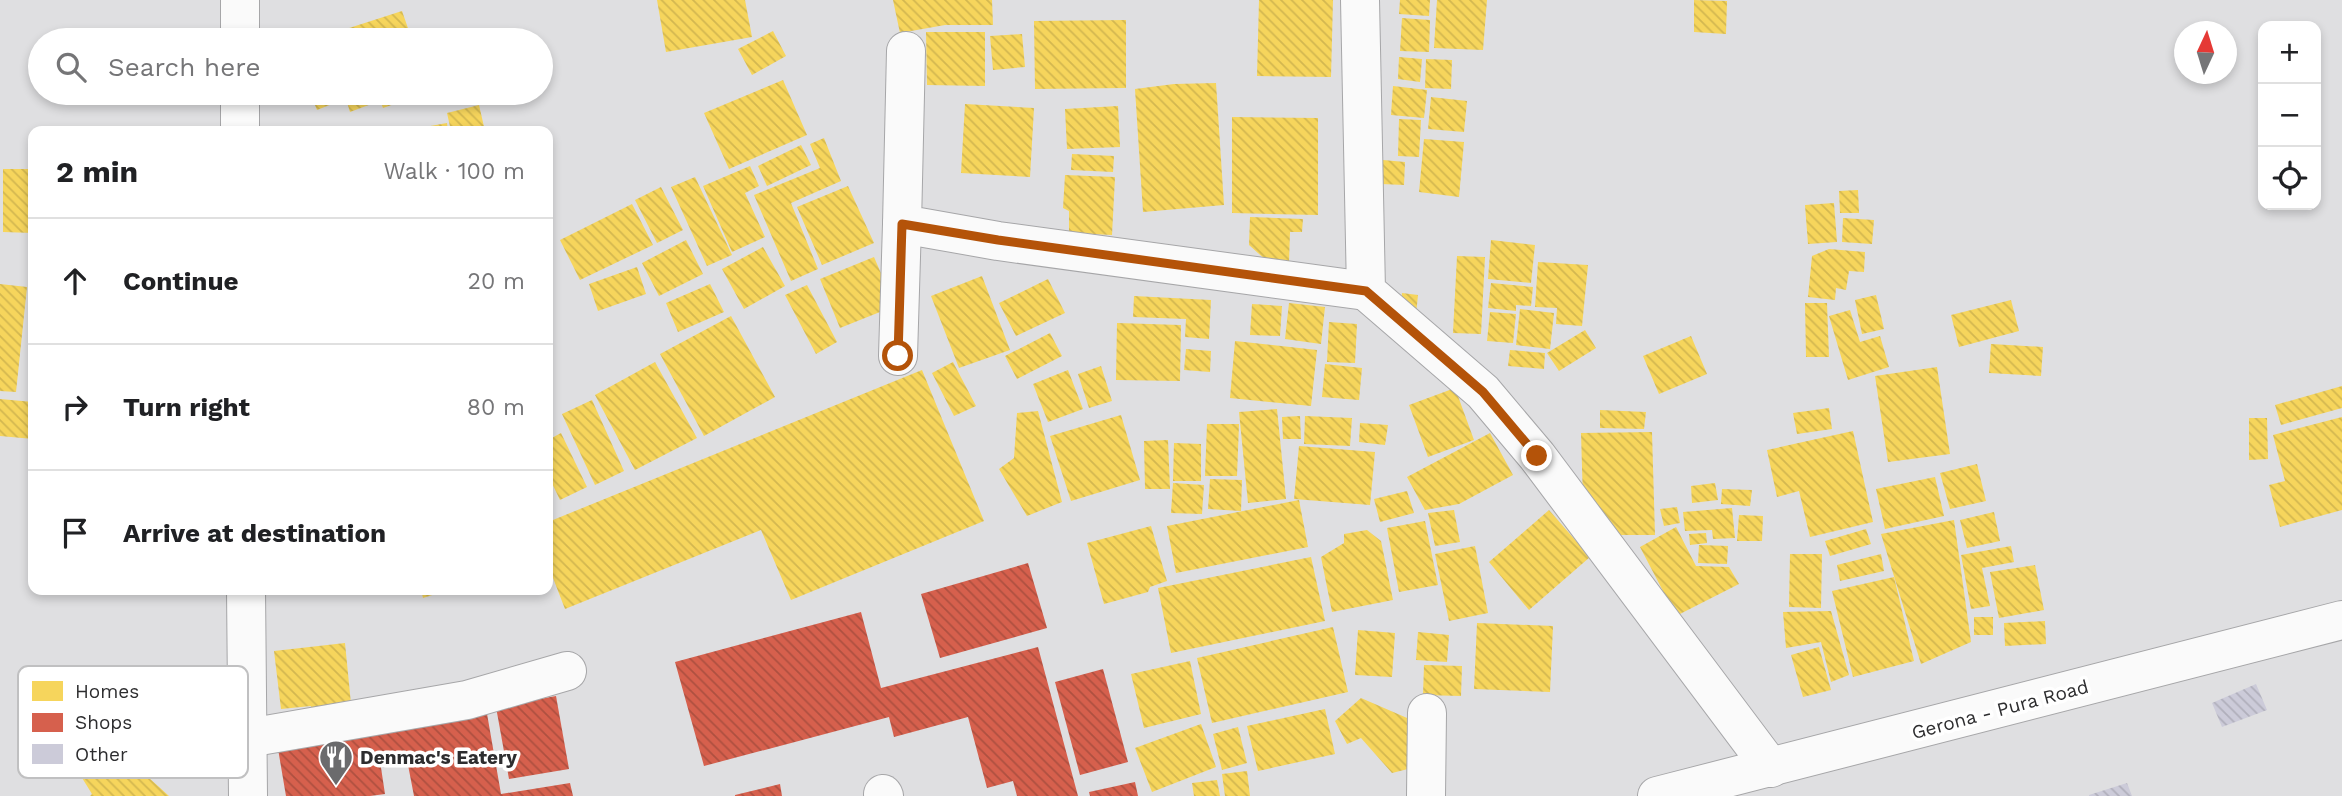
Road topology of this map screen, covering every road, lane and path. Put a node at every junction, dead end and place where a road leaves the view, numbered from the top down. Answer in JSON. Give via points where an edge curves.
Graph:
{"nodes":[{"id":1,"x":240,"y":0,"type":"edge"},
{"id":2,"x":1360,"y":0,"type":"edge"},
{"id":3,"x":240,"y":28,"type":"edge"},
{"id":4,"x":906,"y":51,"type":"dead end"},
{"id":5,"x":240,"y":105,"type":"edge"},
{"id":6,"x":240,"y":126,"type":"edge"},
{"id":7,"x":902,"y":224,"type":"junction"},
{"id":8,"x":1366,"y":291,"type":"junction"},
{"id":9,"x":898,"y":356,"type":"dead end"},
{"id":10,"x":246,"y":595,"type":"edge"},
{"id":11,"x":2342,"y":620,"type":"edge"},
{"id":12,"x":247,"y":666,"type":"edge"},
{"id":13,"x":567,"y":671,"type":"dead end"},
{"id":14,"x":1427,"y":713,"type":"dead end"},
{"id":15,"x":248,"y":738,"type":"joint"},
{"id":16,"x":1771,"y":768,"type":"junction"},
{"id":17,"x":248,"y":796,"type":"edge"},
{"id":18,"x":1426,"y":796,"type":"edge"},
{"id":19,"x":1657,"y":796,"type":"edge"}],
"edges":[{"from":1,"to":3,"type":"street"},
{"from":2,"to":8,"type":"street"},
{"from":4,"to":7,"type":"street"},
{"from":5,"to":6,"type":"street"},
{"from":7,"to":8,"type":"street"},
{"from":7,"to":9,"type":"street"},
{"from":8,"to":16,"type":"street","via":[[1483,392],[1537,456]]},
{"from":10,"to":12,"type":"street"},
{"from":11,"to":16,"type":"street","name":"Gerona - Pura Road"},
{"from":13,"to":15,"type":"street","via":[[467,700]]},
{"from":14,"to":18,"type":"street"},
{"from":15,"to":17,"type":"street"},
{"from":16,"to":19,"type":"street","name":"Gerona - Pura Road"}]}
